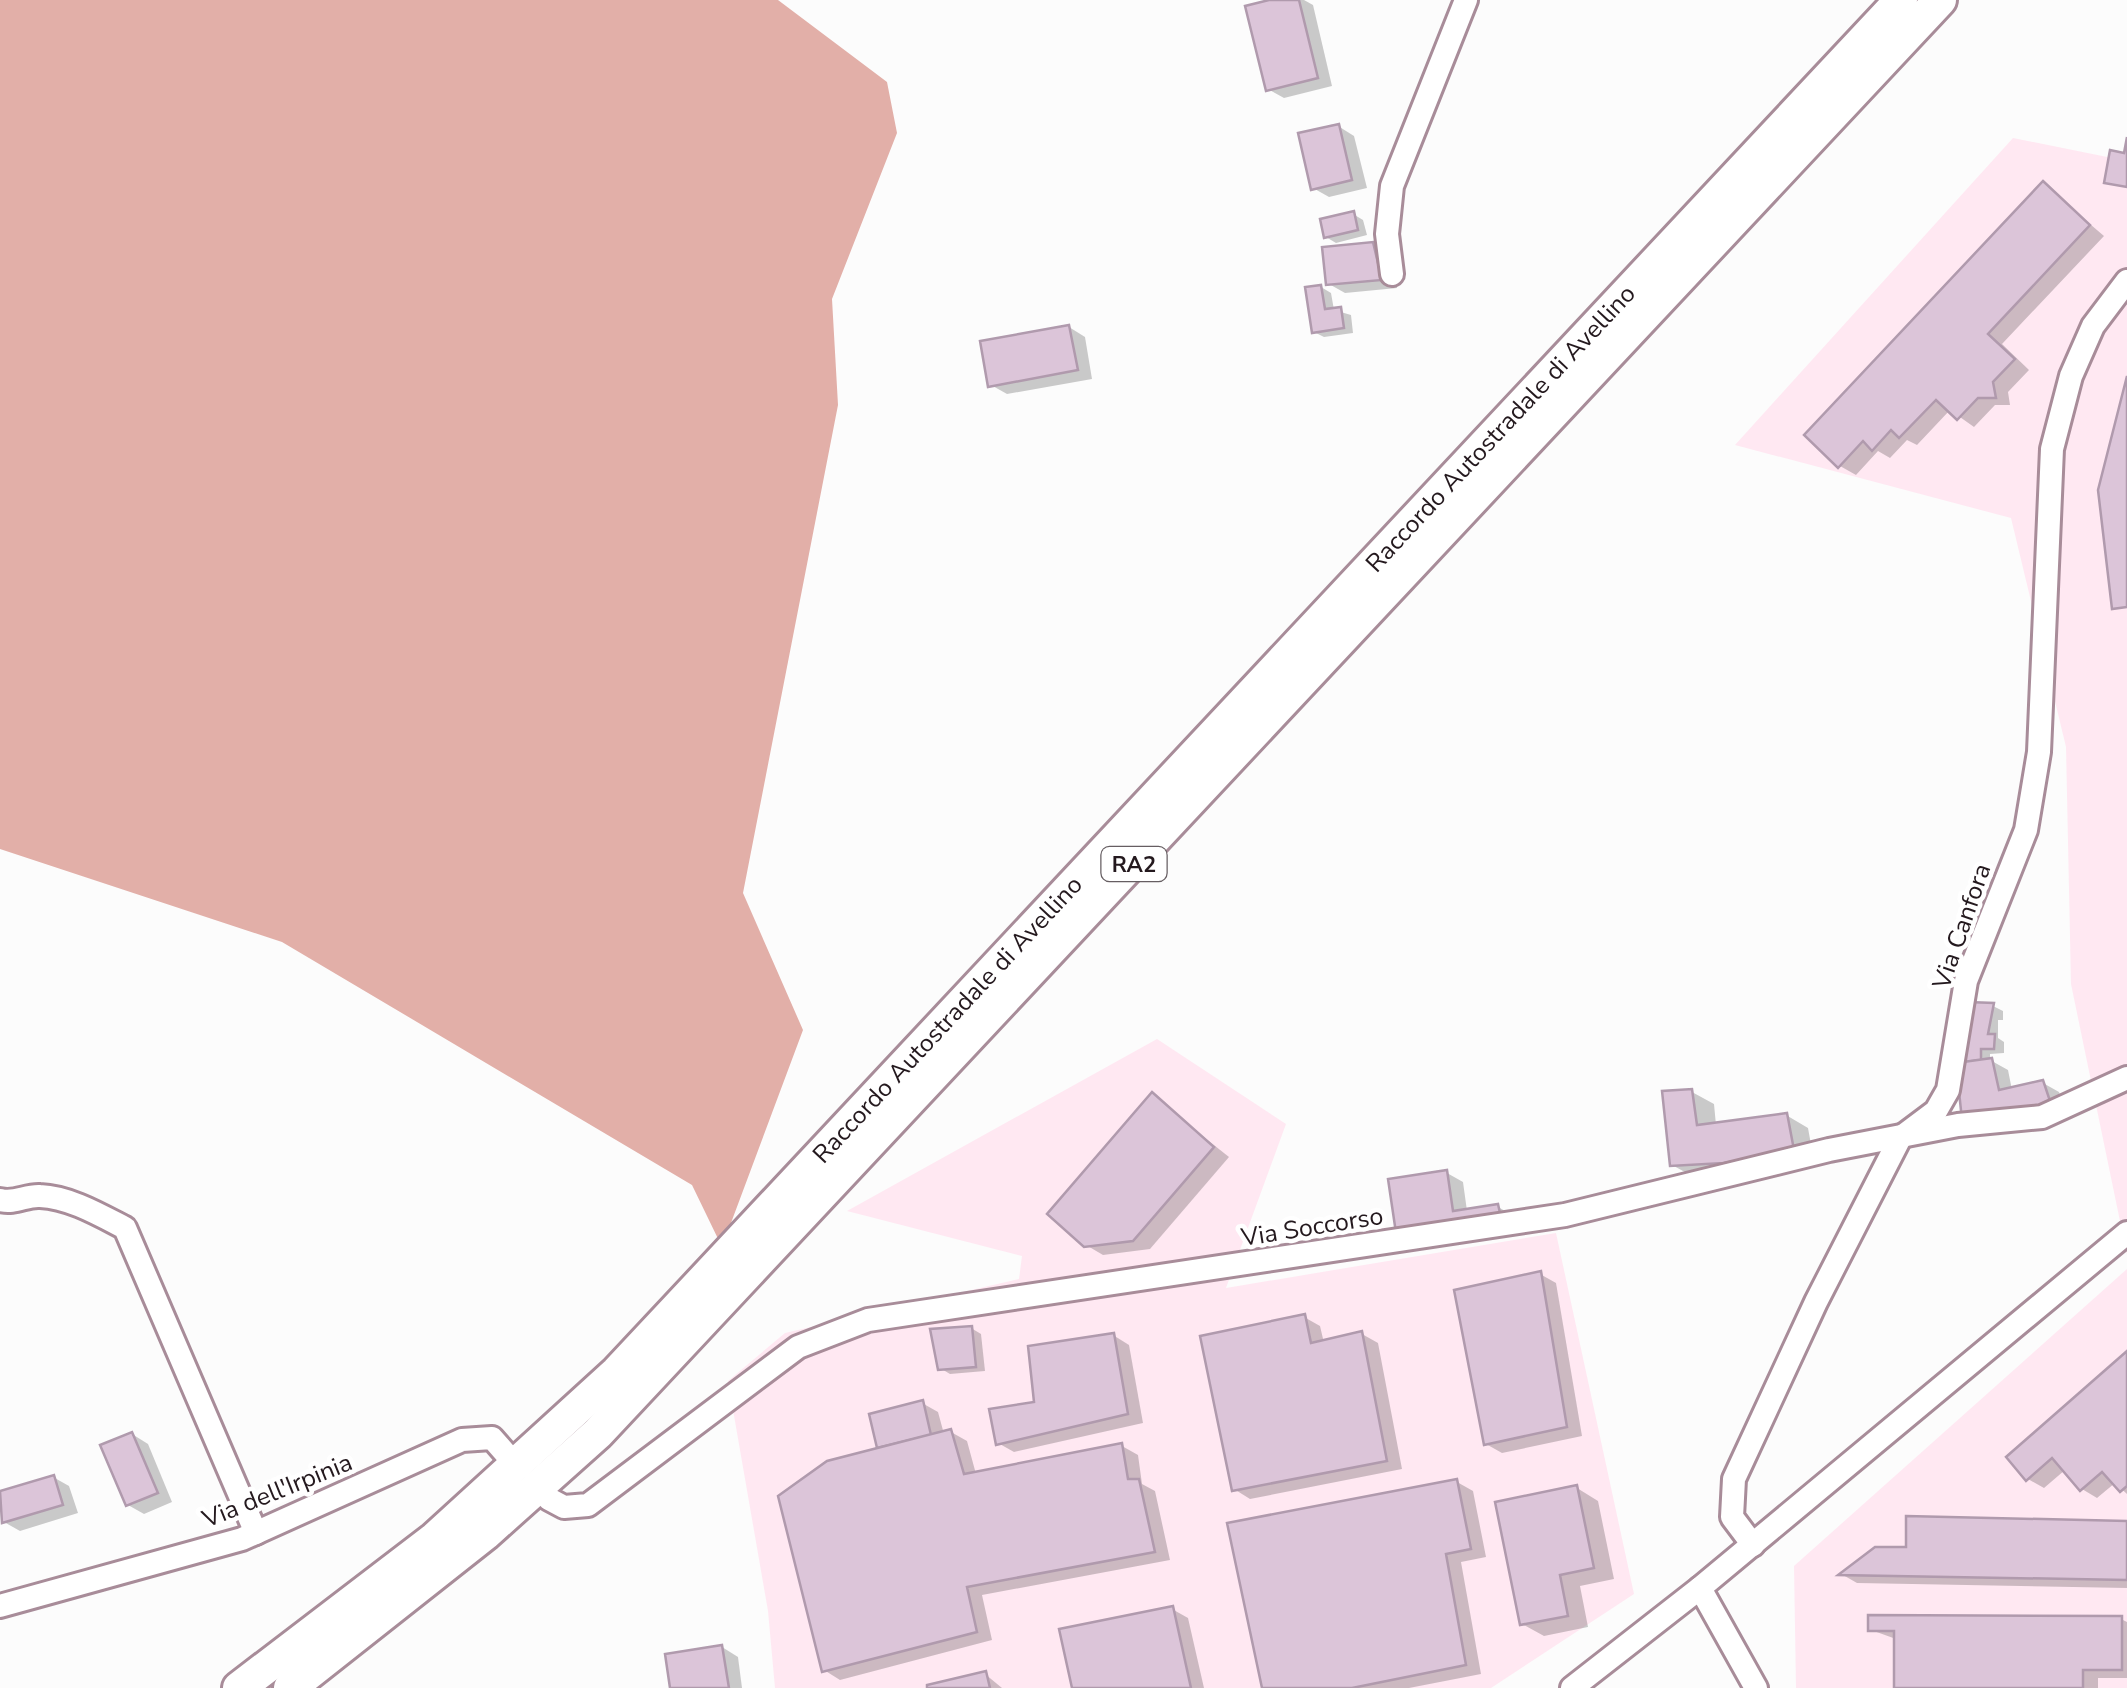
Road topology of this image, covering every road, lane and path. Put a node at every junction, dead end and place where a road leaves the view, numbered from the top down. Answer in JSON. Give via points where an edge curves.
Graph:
{"nodes":[{"id":1,"x":1466,"y":0,"type":"edge"},
{"id":2,"x":1901,"y":0,"type":"edge"},
{"id":3,"x":1940,"y":0,"type":"edge"},
{"id":4,"x":1392,"y":274,"type":"dead end"},
{"id":5,"x":2127,"y":280,"type":"edge"},
{"id":6,"x":2127,"y":1078,"type":"edge"},
{"id":7,"x":1900,"y":1138,"type":"junction"},
{"id":8,"x":0,"y":1200,"type":"edge"},
{"id":9,"x":2127,"y":1234,"type":"edge"},
{"id":10,"x":506,"y":1454,"type":"dead end"},
{"id":11,"x":549,"y":1499,"type":"dead end"},
{"id":12,"x":256,"y":1533,"type":"junction"},
{"id":13,"x":1753,"y":1544,"type":"junction"},
{"id":14,"x":1700,"y":1588,"type":"junction"},
{"id":15,"x":0,"y":1606,"type":"edge"},
{"id":16,"x":239,"y":1688,"type":"edge"},
{"id":17,"x":290,"y":1688,"type":"edge"},
{"id":18,"x":1572,"y":1688,"type":"edge"},
{"id":19,"x":1756,"y":1688,"type":"edge"}],
"edges":[{"from":1,"to":4,"type":"street","via":[[1392,186]]},
{"from":2,"to":16,"type":"highway","name":"Raccordo Autostradale di Avellino","number":"RA2","via":[[588,1401],[434,1539]]},
{"from":3,"to":17,"type":"highway","name":"Raccordo Autostradale di Avellino","number":"RA2","via":[[598,1433],[485,1534]]},
{"from":5,"to":7,"type":"street","name":"Via Canfora","via":[[2093,326],[2052,449],[2039,752],[2026,830],[1966,981],[1948,1090],[1936,1111]]},
{"from":6,"to":7,"type":"street","name":"Via Soccorso","via":[[2042,1117]]},
{"from":7,"to":11,"type":"street","name":"Via Soccorso","via":[[1565,1215],[868,1320],[798,1347],[588,1505],[564,1507]]},
{"from":7,"to":13,"type":"street","name":"Via Canfora","via":[[1734,1479],[1732,1517]]},
{"from":8,"to":12,"type":"street","via":[[39,1195],[125,1228]]},
{"from":9,"to":13,"type":"street"},
{"from":10,"to":12,"type":"street","name":"Via dell'Irpinia","via":[[492,1438],[462,1440]]},
{"from":12,"to":15,"type":"street","name":"Via dell'Irpinia"},
{"from":13,"to":14,"type":"street"},
{"from":14,"to":18,"type":"street"},
{"from":14,"to":19,"type":"street"}]}
